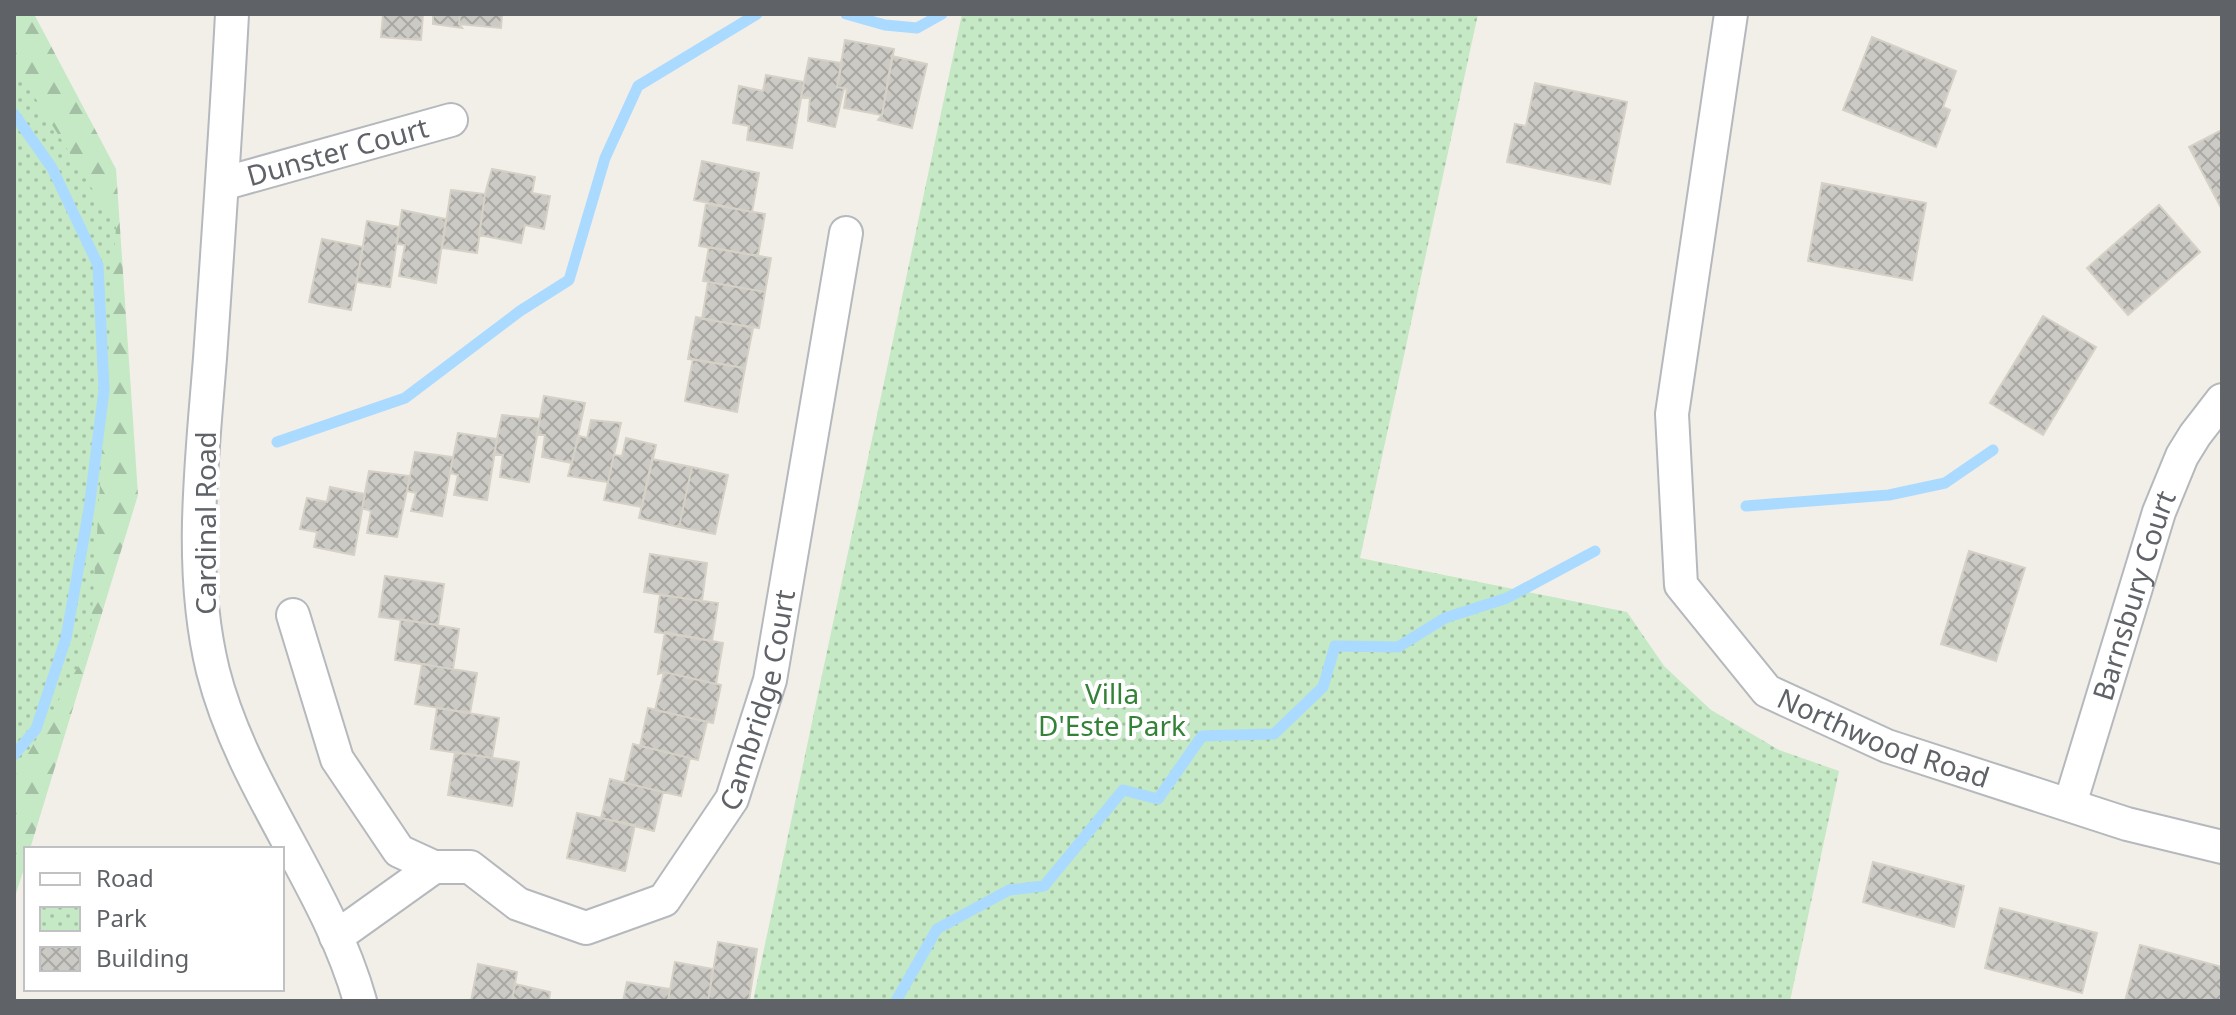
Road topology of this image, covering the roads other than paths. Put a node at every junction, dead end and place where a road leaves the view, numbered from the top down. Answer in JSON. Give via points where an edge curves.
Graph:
{"nodes":[{"id":1,"x":232,"y":14,"type":"edge"},
{"id":2,"x":1731,"y":14,"type":"edge"},
{"id":3,"x":451,"y":120,"type":"dead end"},
{"id":4,"x":222,"y":184,"type":"junction"},
{"id":5,"x":846,"y":233,"type":"dead end"},
{"id":6,"x":2222,"y":400,"type":"edge"},
{"id":7,"x":293,"y":615,"type":"dead end"},
{"id":8,"x":2070,"y":804,"type":"junction"},
{"id":9,"x":2222,"y":847,"type":"edge"},
{"id":10,"x":434,"y":867,"type":"junction"},
{"id":11,"x":336,"y":937,"type":"junction"},
{"id":12,"x":360,"y":1001,"type":"edge"}],
"edges":[{"from":1,"to":4,"type":"street","name":"Cardinal Road"},
{"from":2,"to":8,"type":"street","name":"Northwood Road","via":[[1672,414],[1681,585],[1767,691],[1887,746]]},
{"from":3,"to":4,"type":"street","name":"Dunster Court"},
{"from":4,"to":11,"type":"street","name":"Cardinal Road","via":[[200,513],[203,614],[230,725]]},
{"from":5,"to":10,"type":"street","name":"Cambridge Court","via":[[770,680],[731,802],[664,900],[586,928],[518,904],[470,867]]},
{"from":6,"to":8,"type":"street","name":"Barnsbury Court","via":[[2182,456],[2159,512]]},
{"from":7,"to":10,"type":"street","name":"Cambridge Court","via":[[337,759],[399,851]]},
{"from":8,"to":9,"type":"street","name":"Northwood Road"},
{"from":10,"to":11,"type":"street"},
{"from":11,"to":12,"type":"street","name":"Cardinal Road"}]}
